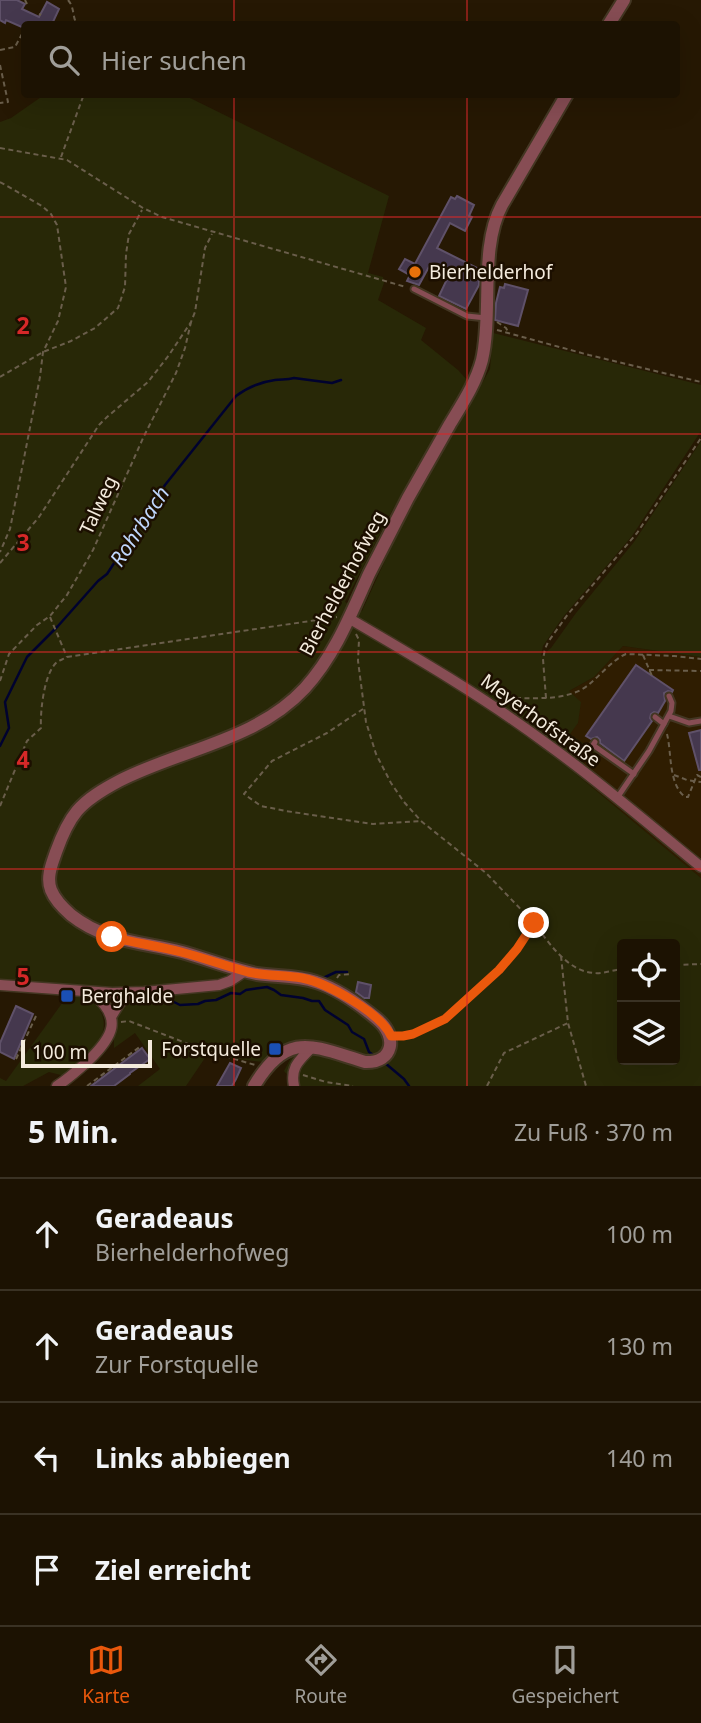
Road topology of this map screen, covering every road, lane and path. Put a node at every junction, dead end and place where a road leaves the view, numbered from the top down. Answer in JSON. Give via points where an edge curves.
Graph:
{"nodes":[{"id":1,"x":25,"y":0,"type":"edge"},
{"id":2,"x":68,"y":0,"type":"edge"},
{"id":3,"x":624,"y":0,"type":"edge"},
{"id":4,"x":27,"y":4,"type":"dead end"},
{"id":5,"x":76,"y":21,"type":"edge"},
{"id":6,"x":611,"y":21,"type":"edge"},
{"id":7,"x":21,"y":36,"type":"edge"},
{"id":8,"x":19,"y":40,"type":"joint"},
{"id":9,"x":0,"y":50,"type":"edge"},
{"id":10,"x":0,"y":65,"type":"edge"},
{"id":11,"x":82,"y":98,"type":"edge"},
{"id":12,"x":565,"y":98,"type":"edge"},
{"id":13,"x":0,"y":103,"type":"edge"},
{"id":14,"x":0,"y":148,"type":"edge"},
{"id":15,"x":60,"y":158,"type":"junction"},
{"id":16,"x":0,"y":182,"type":"edge"},
{"id":17,"x":144,"y":208,"type":"junction"},
{"id":18,"x":213,"y":233,"type":"junction"},
{"id":19,"x":414,"y":289,"type":"joint"},
{"id":20,"x":489,"y":321,"type":"junction"},
{"id":21,"x":191,"y":322,"type":"junction"},
{"id":22,"x":508,"y":333,"type":"junction"},
{"id":23,"x":43,"y":352,"type":"junction"},
{"id":24,"x":0,"y":377,"type":"edge"},
{"id":25,"x":701,"y":383,"type":"edge"},
{"id":26,"x":701,"y":438,"type":"edge"},
{"id":27,"x":0,"y":552,"type":"edge"},
{"id":28,"x":0,"y":563,"type":"edge"},
{"id":29,"x":50,"y":616,"type":"junction"},
{"id":30,"x":349,"y":618,"type":"junction"},
{"id":31,"x":643,"y":654,"type":"junction"},
{"id":32,"x":67,"y":657,"type":"junction"},
{"id":33,"x":701,"y":659,"type":"edge"},
{"id":34,"x":649,"y":670,"type":"junction"},
{"id":35,"x":701,"y":671,"type":"edge"},
{"id":36,"x":652,"y":676,"type":"dead end"},
{"id":37,"x":0,"y":681,"type":"edge"},
{"id":38,"x":669,"y":696,"type":"dead end"},
{"id":39,"x":546,"y":698,"type":"junction"},
{"id":40,"x":487,"y":701,"type":"junction"},
{"id":41,"x":364,"y":708,"type":"junction"},
{"id":42,"x":669,"y":716,"type":"junction"},
{"id":43,"x":655,"y":717,"type":"dead end"},
{"id":44,"x":701,"y":721,"type":"edge"},
{"id":45,"x":663,"y":726,"type":"junction"},
{"id":46,"x":595,"y":742,"type":"dead end"},
{"id":47,"x":634,"y":774,"type":"junction"},
{"id":48,"x":673,"y":774,"type":"junction"},
{"id":49,"x":701,"y":776,"type":"edge"},
{"id":50,"x":694,"y":782,"type":"junction"},
{"id":51,"x":701,"y":782,"type":"edge"},
{"id":52,"x":617,"y":798,"type":"junction"},
{"id":53,"x":0,"y":806,"type":"edge"},
{"id":54,"x":421,"y":821,"type":"junction"},
{"id":55,"x":701,"y":867,"type":"edge"},
{"id":56,"x":534,"y":923,"type":"junction"},
{"id":57,"x":561,"y":955,"type":"junction"},
{"id":58,"x":701,"y":964,"type":"edge"},
{"id":59,"x":680,"y":965,"type":"edge"},
{"id":60,"x":617,"y":970,"type":"edge"},
{"id":61,"x":245,"y":971,"type":"junction"},
{"id":62,"x":352,"y":974,"type":"dead end"},
{"id":63,"x":0,"y":985,"type":"edge"},
{"id":64,"x":332,"y":989,"type":"junction"},
{"id":65,"x":91,"y":992,"type":"junction"},
{"id":66,"x":130,"y":993,"type":"junction"},
{"id":67,"x":36,"y":1016,"type":"dead end"},
{"id":68,"x":115,"y":1020,"type":"junction"},
{"id":69,"x":568,"y":1023,"type":"junction"},
{"id":70,"x":391,"y":1036,"type":"junction"},
{"id":71,"x":141,"y":1046,"type":"dead end"},
{"id":72,"x":312,"y":1047,"type":"junction"},
{"id":73,"x":16,"y":1059,"type":"dead end"},
{"id":74,"x":249,"y":1063,"type":"dead end"},
{"id":75,"x":293,"y":1083,"type":"edge"},
{"id":76,"x":57,"y":1086,"type":"edge"},
{"id":77,"x":87,"y":1086,"type":"edge"},
{"id":78,"x":254,"y":1086,"type":"edge"},
{"id":79,"x":353,"y":1086,"type":"edge"},
{"id":80,"x":487,"y":1086,"type":"edge"},
{"id":81,"x":586,"y":1086,"type":"edge"}],
"edges":[{"from":1,"to":4,"type":"path"},
{"from":2,"to":5,"type":"path"},
{"from":3,"to":6,"type":"street"},
{"from":7,"to":8,"type":"path"},
{"from":8,"to":9,"type":"path","via":[[15,47]]},
{"from":10,"to":13,"type":"path","via":[[8,102]]},
{"from":11,"to":15,"type":"path"},
{"from":12,"to":20,"type":"street","name":"Bierhelderhofweg","via":[[496,217],[491,239]]},
{"from":14,"to":15,"type":"path"},
{"from":15,"to":17,"type":"path"},
{"from":16,"to":23,"type":"path","via":[[42,206],[57,225],[66,287],[58,321]]},
{"from":17,"to":18,"type":"path"},
{"from":17,"to":23,"type":"path","via":[[129,234],[125,287],[118,308],[95,328]]},
{"from":18,"to":19,"type":"path"},
{"from":18,"to":21,"type":"path","name":"Talweg","via":[[205,248]]},
{"from":19,"to":20,"type":"lane","via":[[467,316]]},
{"from":20,"to":22,"type":"path"},
{"from":20,"to":22,"type":"path"},
{"from":20,"to":30,"type":"street","name":"Bierhelderhofweg","via":[[473,385],[408,498]]},
{"from":21,"to":28,"type":"path","via":[[148,382],[99,425],[39,517]]},
{"from":21,"to":29,"type":"path","name":"Talweg","via":[[176,373],[93,550]]},
{"from":22,"to":25,"type":"path"},
{"from":23,"to":24,"type":"path"},
{"from":23,"to":27,"type":"path","via":[[10,529]]},
{"from":26,"to":39,"type":"path","via":[[637,533],[548,642],[543,659]]},
{"from":29,"to":32,"type":"path"},
{"from":29,"to":37,"type":"path","name":"Talweg","via":[[9,654]]},
{"from":30,"to":32,"type":"path"},
{"from":30,"to":40,"type":"street","name":"Meyerhofstraße"},
{"from":30,"to":41,"type":"path","via":[[359,640]]},
{"from":30,"to":61,"type":"street","name":"Bierhelderhofweg","via":[[315,675],[275,714],[242,733],[135,773],[86,802],[66,827],[51,868],[50,886],[56,900],[96,931]]},
{"from":31,"to":33,"type":"path"},
{"from":31,"to":34,"type":"path"},
{"from":31,"to":39,"type":"path","via":[[623,655],[583,689]]},
{"from":32,"to":53,"type":"path","via":[[50,671],[41,728],[27,741]]},
{"from":34,"to":35,"type":"path"},
{"from":34,"to":36,"type":"path"},
{"from":38,"to":42,"type":"lane","via":[[673,706]]},
{"from":39,"to":40,"type":"path"},
{"from":40,"to":52,"type":"street","name":"Meyerhofstraße"},
{"from":41,"to":54,"type":"path","via":[[386,774]]},
{"from":41,"to":54,"type":"path","via":[[272,761],[244,794],[261,806],[373,824]]},
{"from":42,"to":44,"type":"lane","via":[[689,723]]},
{"from":42,"to":45,"type":"lane"},
{"from":43,"to":45,"type":"lane"},
{"from":45,"to":47,"type":"lane"},
{"from":45,"to":48,"type":"path"},
{"from":46,"to":47,"type":"lane","via":[[593,745]]},
{"from":47,"to":52,"type":"lane"},
{"from":48,"to":50,"type":"path"},
{"from":48,"to":50,"type":"path","via":[[685,797]]},
{"from":49,"to":50,"type":"path"},
{"from":50,"to":51,"type":"path"},
{"from":52,"to":55,"type":"street","name":"Meyerhofstraße"},
{"from":54,"to":56,"type":"path","via":[[485,873]]},
{"from":56,"to":57,"type":"path"},
{"from":56,"to":70,"type":"path","via":[[499,970],[445,1019],[413,1034]]},
{"from":57,"to":60,"type":"path","via":[[588,972]]},
{"from":57,"to":69,"type":"path"},
{"from":58,"to":59,"type":"path"},
{"from":61,"to":64,"type":"street","name":"Bierhelderhofweg","via":[[303,978]]},
{"from":61,"to":66,"type":"street","via":[[219,985]]},
{"from":62,"to":64,"type":"path","via":[[339,975]]},
{"from":63,"to":65,"type":"street"},
{"from":64,"to":70,"type":"street","name":"Bierhelderhofweg","via":[[380,1021]]},
{"from":65,"to":66,"type":"street"},
{"from":65,"to":68,"type":"street"},
{"from":66,"to":68,"type":"street","via":[[119,1004]]},
{"from":67,"to":73,"type":"path"},
{"from":68,"to":74,"type":"path"},
{"from":68,"to":76,"type":"street","via":[[105,1044]]},
{"from":69,"to":80,"type":"path","via":[[504,1053]]},
{"from":69,"to":81,"type":"path"},
{"from":70,"to":72,"type":"street","via":[[386,1054],[371,1063]]},
{"from":71,"to":77,"type":"path"},
{"from":72,"to":75,"type":"street","via":[[296,1066]]},
{"from":72,"to":78,"type":"street","via":[[278,1056]]},
{"from":75,"to":79,"type":"path","via":[[305,1075]]}]}
